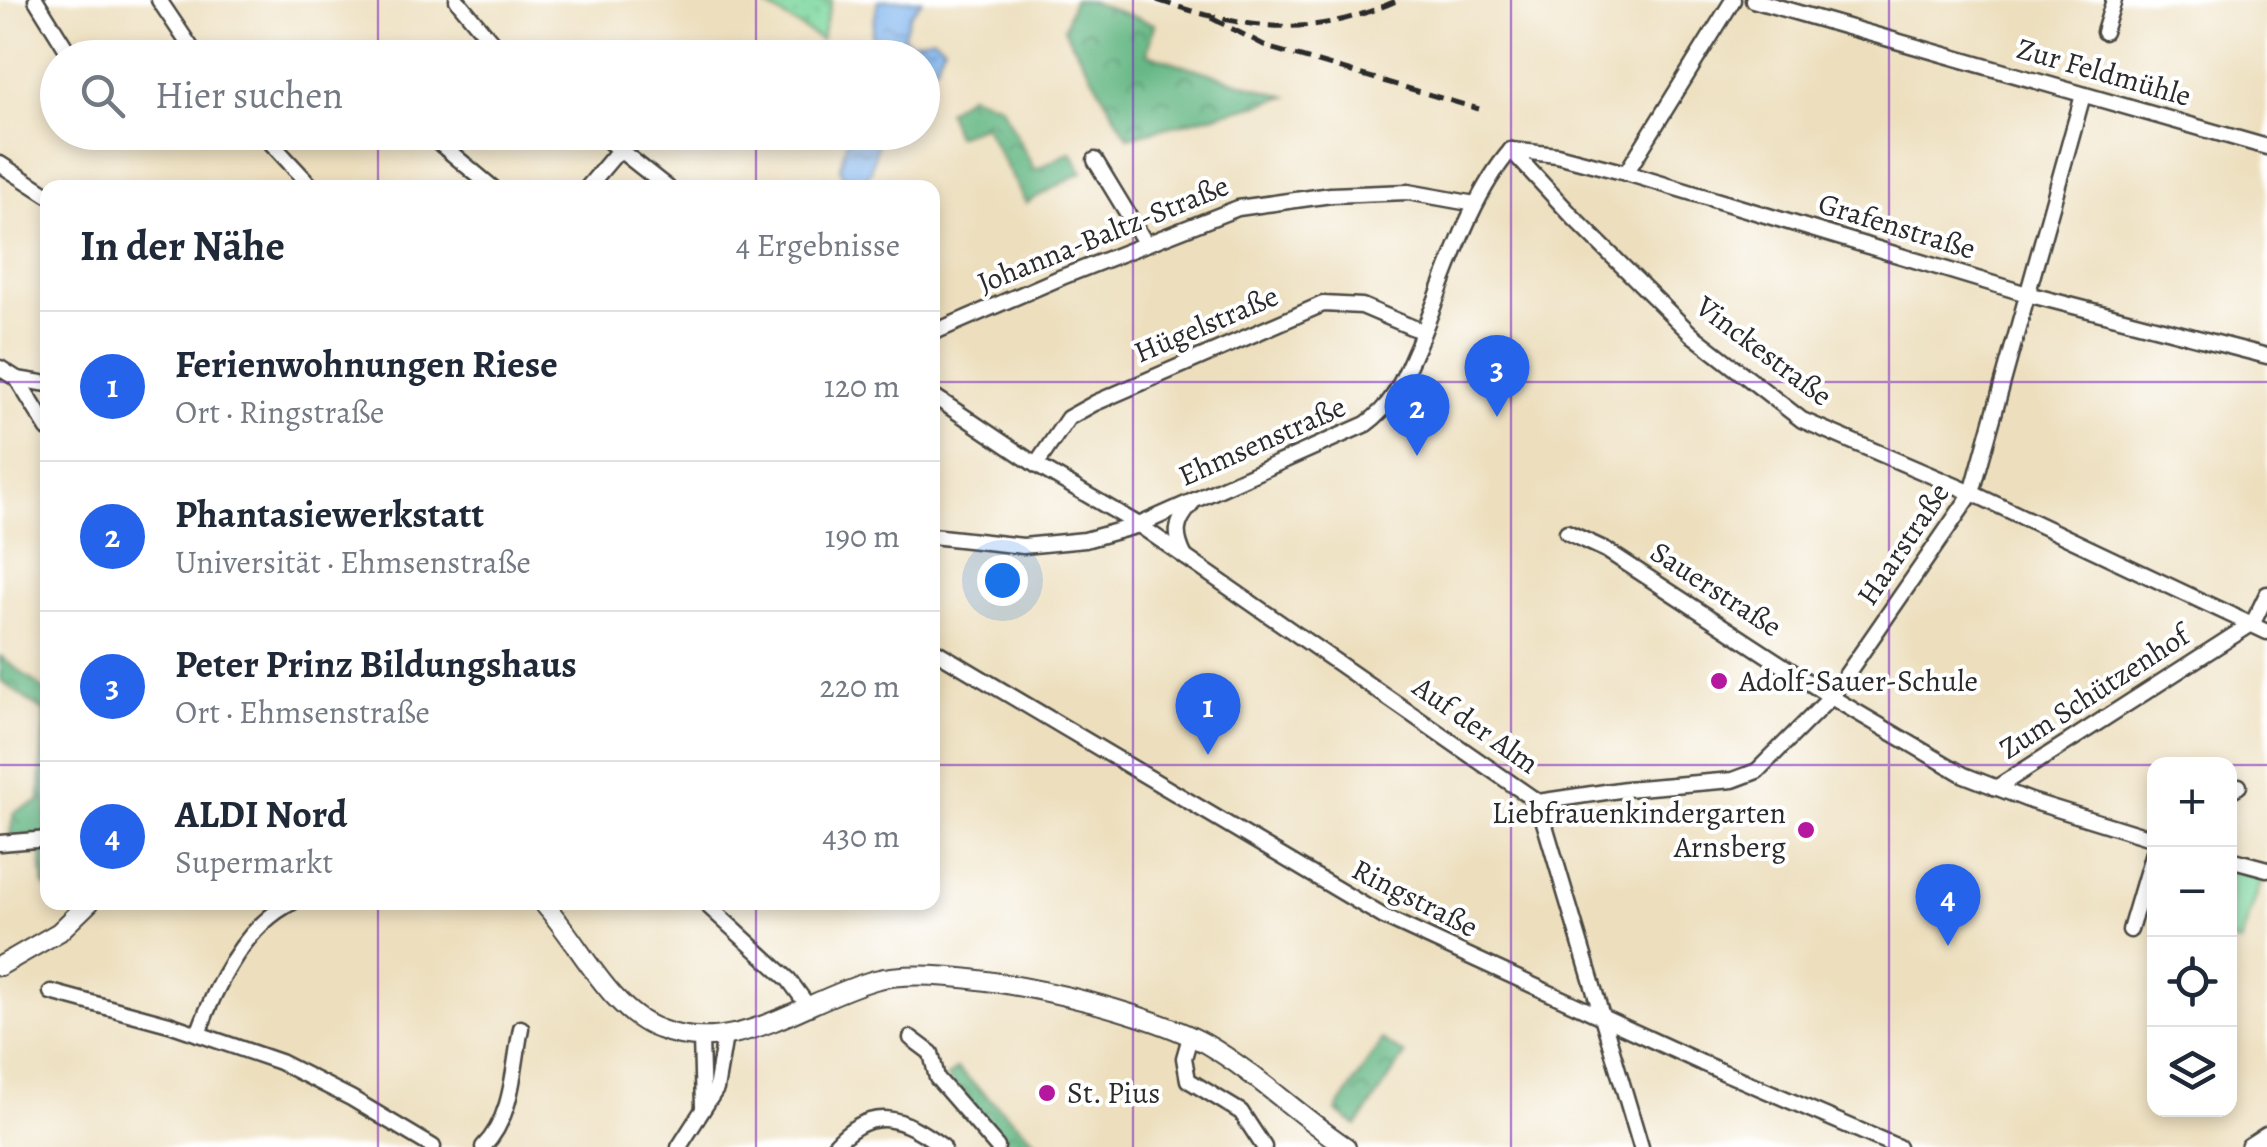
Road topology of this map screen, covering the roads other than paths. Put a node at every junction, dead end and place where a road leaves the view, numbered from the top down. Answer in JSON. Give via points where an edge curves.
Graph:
{"nodes":[{"id":1,"x":36,"y":0,"type":"edge"},
{"id":2,"x":160,"y":0,"type":"edge"},
{"id":3,"x":457,"y":0,"type":"edge"},
{"id":4,"x":1733,"y":0,"type":"edge"},
{"id":5,"x":1754,"y":0,"type":"edge"},
{"id":6,"x":2114,"y":0,"type":"edge"},
{"id":7,"x":2104,"y":32,"type":"dead end"},
{"id":8,"x":61,"y":40,"type":"edge"},
{"id":9,"x":186,"y":40,"type":"edge"},
{"id":10,"x":490,"y":40,"type":"edge"},
{"id":11,"x":2084,"y":95,"type":"junction"},
{"id":12,"x":2267,"y":147,"type":"edge"},
{"id":13,"x":278,"y":150,"type":"edge"},
{"id":14,"x":448,"y":150,"type":"edge"},
{"id":15,"x":619,"y":150,"type":"joint"},
{"id":16,"x":1510,"y":150,"type":"junction"},
{"id":17,"x":1095,"y":160,"type":"dead end"},
{"id":18,"x":0,"y":164,"type":"edge"},
{"id":19,"x":1626,"y":173,"type":"junction"},
{"id":20,"x":306,"y":180,"type":"edge"},
{"id":21,"x":483,"y":180,"type":"edge"},
{"id":22,"x":594,"y":180,"type":"edge"},
{"id":23,"x":658,"y":180,"type":"edge"},
{"id":24,"x":40,"y":190,"type":"edge"},
{"id":25,"x":1475,"y":204,"type":"junction"},
{"id":26,"x":1146,"y":244,"type":"junction"},
{"id":27,"x":2027,"y":294,"type":"junction"},
{"id":28,"x":940,"y":330,"type":"edge"},
{"id":29,"x":1424,"y":332,"type":"junction"},
{"id":30,"x":2267,"y":356,"type":"edge"},
{"id":31,"x":0,"y":368,"type":"edge"},
{"id":32,"x":17,"y":380,"type":"junction"},
{"id":33,"x":40,"y":383,"type":"edge"},
{"id":34,"x":940,"y":400,"type":"edge"},
{"id":35,"x":40,"y":416,"type":"edge"},
{"id":36,"x":1036,"y":465,"type":"junction"},
{"id":37,"x":1972,"y":494,"type":"junction"},
{"id":38,"x":1194,"y":502,"type":"junction"},
{"id":39,"x":1139,"y":526,"type":"junction"},
{"id":40,"x":1567,"y":532,"type":"dead end"},
{"id":41,"x":940,"y":537,"type":"edge"},
{"id":42,"x":1185,"y":558,"type":"junction"},
{"id":43,"x":2267,"y":594,"type":"edge"},
{"id":44,"x":2253,"y":623,"type":"junction"},
{"id":45,"x":2267,"y":632,"type":"edge"},
{"id":46,"x":940,"y":655,"type":"edge"},
{"id":47,"x":1831,"y":698,"type":"junction"},
{"id":48,"x":1996,"y":788,"type":"junction"},
{"id":49,"x":1538,"y":802,"type":"junction"},
{"id":50,"x":2147,"y":837,"type":"edge"},
{"id":51,"x":40,"y":840,"type":"edge"},
{"id":52,"x":0,"y":843,"type":"edge"},
{"id":53,"x":2237,"y":861,"type":"edge"},
{"id":54,"x":2267,"y":869,"type":"edge"},
{"id":55,"x":2147,"y":873,"type":"edge"},
{"id":56,"x":81,"y":910,"type":"edge"},
{"id":57,"x":281,"y":910,"type":"edge"},
{"id":58,"x":548,"y":910,"type":"edge"},
{"id":59,"x":713,"y":910,"type":"edge"},
{"id":60,"x":2130,"y":930,"type":"dead end"},
{"id":61,"x":0,"y":966,"type":"edge"},
{"id":62,"x":50,"y":992,"type":"dead end"},
{"id":63,"x":808,"y":1006,"type":"junction"},
{"id":64,"x":1602,"y":1016,"type":"junction"},
{"id":65,"x":520,"y":1028,"type":"dead end"},
{"id":66,"x":198,"y":1034,"type":"junction"},
{"id":67,"x":725,"y":1036,"type":"junction"},
{"id":68,"x":1190,"y":1037,"type":"junction"},
{"id":69,"x":911,"y":1038,"type":"dead end"},
{"id":70,"x":700,"y":1039,"type":"junction"},
{"id":71,"x":704,"y":1108,"type":"junction"},
{"id":72,"x":2267,"y":1136,"type":"edge"},
{"id":73,"x":433,"y":1147,"type":"edge"},
{"id":74,"x":483,"y":1147,"type":"edge"},
{"id":75,"x":679,"y":1147,"type":"edge"},
{"id":76,"x":834,"y":1147,"type":"edge"},
{"id":77,"x":942,"y":1147,"type":"edge"},
{"id":78,"x":997,"y":1147,"type":"edge"},
{"id":79,"x":1264,"y":1147,"type":"edge"},
{"id":80,"x":1346,"y":1147,"type":"edge"},
{"id":81,"x":1641,"y":1147,"type":"edge"},
{"id":82,"x":1898,"y":1147,"type":"edge"},
{"id":83,"x":2250,"y":1147,"type":"edge"}],
"edges":[{"from":1,"to":8,"type":"street"},
{"from":2,"to":9,"type":"street"},
{"from":3,"to":10,"type":"street"},
{"from":4,"to":19,"type":"street"},
{"from":5,"to":11,"type":"street","name":"Zur Feldmühle"},
{"from":6,"to":7,"type":"street"},
{"from":11,"to":12,"type":"street","name":"Zur Feldmühle"},
{"from":11,"to":27,"type":"street","name":"Haarstraße"},
{"from":13,"to":20,"type":"street"},
{"from":14,"to":21,"type":"street"},
{"from":15,"to":22,"type":"street"},
{"from":15,"to":23,"type":"street"},
{"from":16,"to":19,"type":"street","name":"Grafenstraße"},
{"from":16,"to":25,"type":"street","name":"Ehmsenstraße"},
{"from":16,"to":37,"type":"street","name":"Vinckestraße","via":[[1690,334],[1802,420]]},
{"from":17,"to":26,"type":"street"},
{"from":18,"to":24,"type":"street"},
{"from":19,"to":27,"type":"street","name":"Grafenstraße"},
{"from":25,"to":26,"type":"street","name":"Johanna-Baltz-Straße","via":[[1408,192],[1265,203]]},
{"from":25,"to":29,"type":"street","name":"Ehmsenstraße"},
{"from":26,"to":28,"type":"street","name":"Johanna-Baltz-Straße"},
{"from":27,"to":30,"type":"street","name":"Grafenstraße"},
{"from":27,"to":37,"type":"street","name":"Haarstraße"},
{"from":29,"to":36,"type":"street","name":"Hügelstraße","via":[[1362,306],[1323,304],[1094,403],[1068,418]]},
{"from":29,"to":38,"type":"street","name":"Ehmsenstraße","via":[[1386,410]]},
{"from":31,"to":32,"type":"street"},
{"from":32,"to":33,"type":"street"},
{"from":32,"to":35,"type":"street"},
{"from":34,"to":36,"type":"street","name":"Auf der Alm"},
{"from":36,"to":39,"type":"street","name":"Auf der Alm"},
{"from":37,"to":44,"type":"street","name":"Vinckestraße"},
{"from":37,"to":47,"type":"street","name":"Haarstraße"},
{"from":38,"to":39,"type":"street","name":"Ehmsenstraße"},
{"from":38,"to":42,"type":"street","via":[[1176,528]]},
{"from":39,"to":41,"type":"street","name":"Ehmsenstraße","via":[[1023,546]]},
{"from":39,"to":42,"type":"street","name":"Auf der Alm"},
{"from":40,"to":47,"type":"street","name":"Sauerstraße","via":[[1606,550]]},
{"from":42,"to":49,"type":"street","name":"Auf der Alm"},
{"from":43,"to":44,"type":"street"},
{"from":44,"to":45,"type":"street","name":"Vinckestraße"},
{"from":44,"to":48,"type":"street","name":"Zum Schützenhof"},
{"from":46,"to":64,"type":"street","name":"Ringstraße","via":[[1384,917]]},
{"from":47,"to":48,"type":"street","name":"Zum Schützenhof"},
{"from":47,"to":49,"type":"street","name":"Haarstraße","via":[[1756,772]]},
{"from":48,"to":50,"type":"street"},
{"from":49,"to":64,"type":"street","name":"Auf der Alm"},
{"from":51,"to":52,"type":"street"},
{"from":53,"to":54,"type":"street"},
{"from":55,"to":60,"type":"street"},
{"from":56,"to":61,"type":"street"},
{"from":57,"to":66,"type":"street","via":[[252,935],[207,1007]]},
{"from":58,"to":70,"type":"street","via":[[634,1016]]},
{"from":59,"to":63,"type":"street"},
{"from":62,"to":66,"type":"street"},
{"from":63,"to":67,"type":"street"},
{"from":63,"to":68,"type":"street","via":[[874,980],[956,976],[1096,1006]]},
{"from":64,"to":81,"type":"street","name":"Auf der Alm"},
{"from":64,"to":82,"type":"street","name":"Ringstraße"},
{"from":65,"to":74,"type":"street","via":[[505,1115]]},
{"from":66,"to":73,"type":"street","via":[[280,1062]]},
{"from":67,"to":70,"type":"street"},
{"from":67,"to":71,"type":"street","via":[[720,1074]]},
{"from":68,"to":79,"type":"street","via":[[1184,1058],[1188,1080],[1240,1112]]},
{"from":68,"to":80,"type":"street"},
{"from":69,"to":78,"type":"street","via":[[931,1052],[937,1078]]},
{"from":70,"to":71,"type":"street"},
{"from":71,"to":75,"type":"street"},
{"from":72,"to":83,"type":"street"},
{"from":76,"to":77,"type":"street","via":[[859,1124],[882,1119],[904,1122]]}]}
